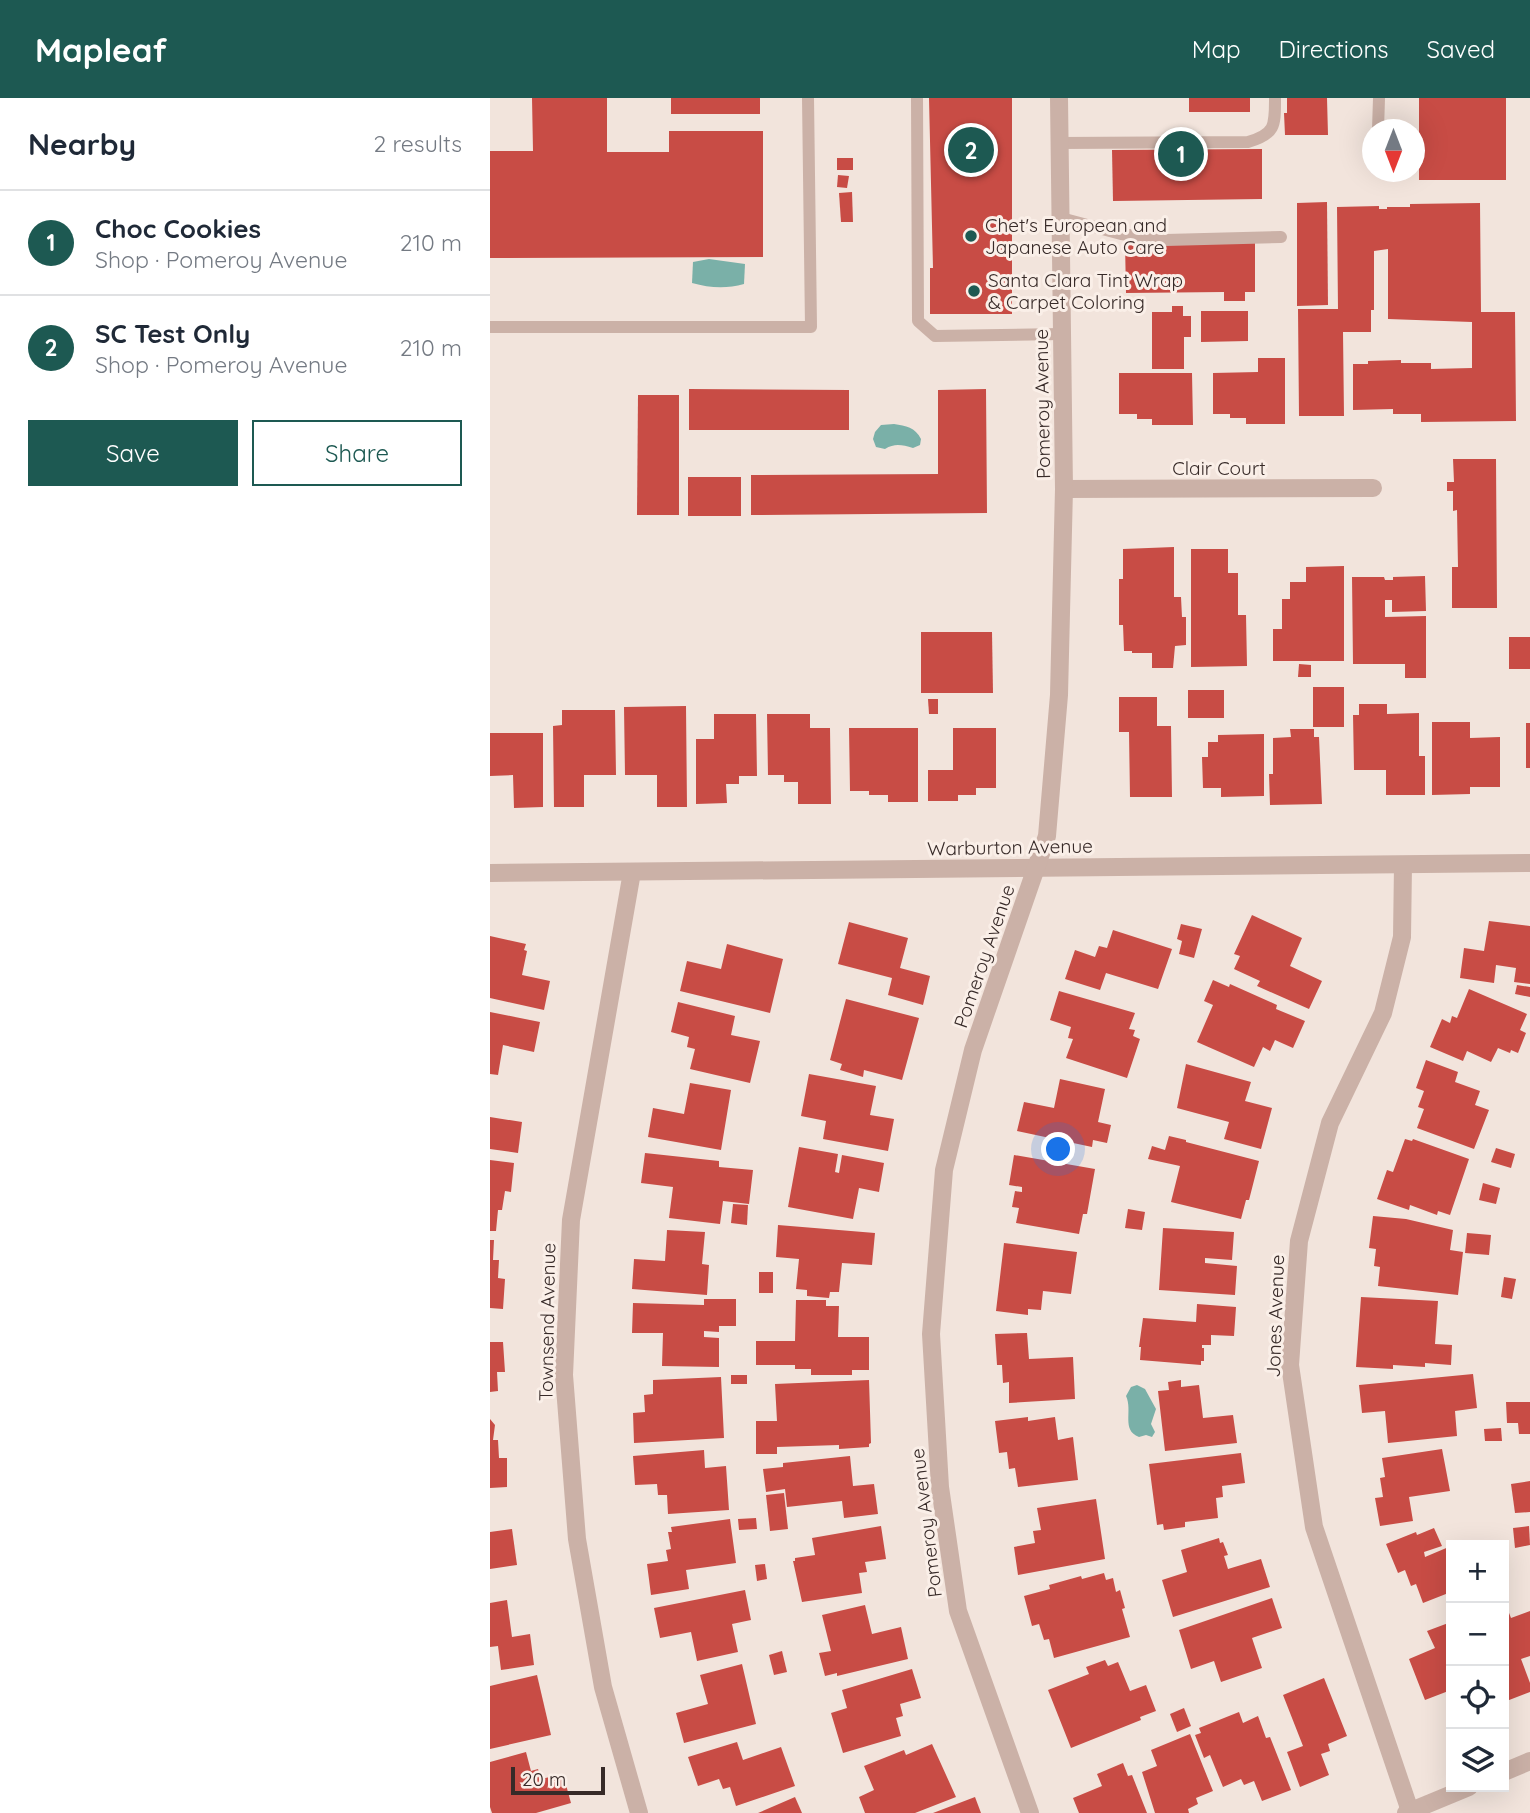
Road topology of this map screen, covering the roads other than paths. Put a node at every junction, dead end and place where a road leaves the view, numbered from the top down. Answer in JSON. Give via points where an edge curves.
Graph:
{"nodes":[{"id":1,"x":808,"y":98,"type":"edge"},
{"id":2,"x":917,"y":98,"type":"edge"},
{"id":3,"x":1059,"y":98,"type":"edge"},
{"id":4,"x":1275,"y":98,"type":"edge"},
{"id":5,"x":1378,"y":98,"type":"edge"},
{"id":6,"x":1378,"y":119,"type":"edge"},
{"id":7,"x":1059,"y":143,"type":"junction"},
{"id":8,"x":1060,"y":218,"type":"junction"},
{"id":9,"x":1281,"y":237,"type":"dead end"},
{"id":10,"x":490,"y":327,"type":"edge"},
{"id":11,"x":1062,"y":334,"type":"junction"},
{"id":12,"x":1373,"y":488,"type":"dead end"},
{"id":13,"x":1064,"y":489,"type":"junction"},
{"id":14,"x":1530,"y":863,"type":"edge"},
{"id":15,"x":1403,"y":865,"type":"junction"},
{"id":16,"x":1036,"y":868,"type":"junction"},
{"id":17,"x":632,"y":872,"type":"junction"},
{"id":18,"x":490,"y":873,"type":"edge"},
{"id":19,"x":1530,"y":1761,"type":"edge"},
{"id":20,"x":1509,"y":1770,"type":"edge"},
{"id":21,"x":1457,"y":1792,"type":"edge"},
{"id":22,"x":1408,"y":1812,"type":"edge"},
{"id":23,"x":639,"y":1813,"type":"edge"},
{"id":24,"x":1030,"y":1813,"type":"edge"}],
"edges":[{"from":1,"to":10,"type":"lane","via":[[811,327]]},
{"from":2,"to":11,"type":"lane","via":[[918,321],[935,337]]},
{"from":3,"to":7,"type":"street","name":"Pomeroy Avenue"},
{"from":4,"to":7,"type":"lane","via":[[1271,130],[1248,142]]},
{"from":5,"to":6,"type":"lane"},
{"from":7,"to":8,"type":"street","name":"Pomeroy Avenue"},
{"from":8,"to":9,"type":"lane","via":[[1166,240]]},
{"from":8,"to":11,"type":"street","name":"Pomeroy Avenue"},
{"from":11,"to":13,"type":"street","name":"Pomeroy Avenue"},
{"from":12,"to":13,"type":"street","name":"Clair Court"},
{"from":13,"to":16,"type":"street","name":"Pomeroy Avenue","via":[[1059,695],[1047,836]]},
{"from":14,"to":15,"type":"street","name":"Warburton Avenue"},
{"from":15,"to":16,"type":"street","name":"Warburton Avenue"},
{"from":15,"to":22,"type":"street","name":"Jones Avenue","via":[[1402,937],[1383,1013],[1330,1123],[1299,1241],[1290,1365],[1314,1527]]},
{"from":16,"to":17,"type":"street","name":"Warburton Avenue"},
{"from":16,"to":24,"type":"street","name":"Pomeroy Avenue","via":[[973,1050],[944,1170],[931,1334],[940,1487],[958,1611]]},
{"from":17,"to":18,"type":"street","name":"Warburton Avenue"},
{"from":17,"to":23,"type":"street","name":"Townsend Avenue","via":[[571,1220],[564,1376],[580,1553],[603,1687]]},
{"from":19,"to":20,"type":"street"},
{"from":21,"to":22,"type":"street"}]}
